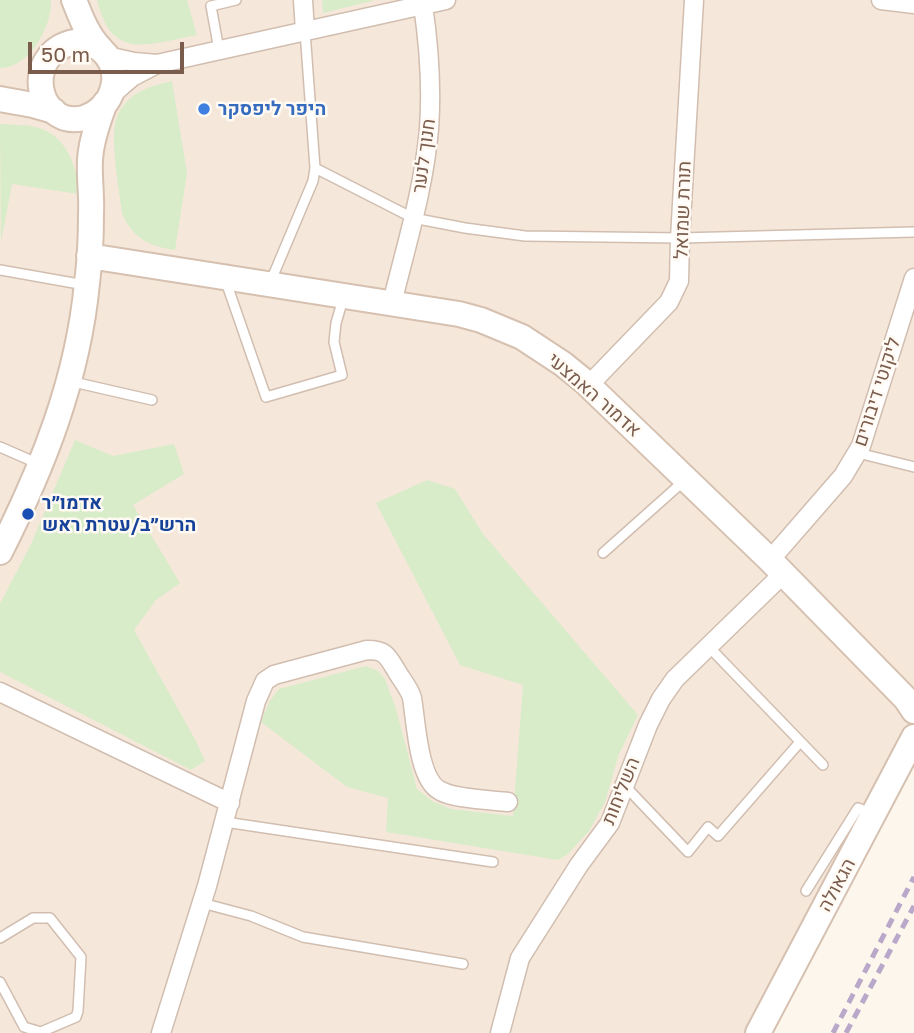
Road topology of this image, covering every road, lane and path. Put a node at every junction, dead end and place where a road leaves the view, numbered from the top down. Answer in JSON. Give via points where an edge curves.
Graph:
{"nodes":[{"id":1,"x":73,"y":0,"type":"edge"},
{"id":2,"x":236,"y":0,"type":"edge"},
{"id":3,"x":303,"y":0,"type":"edge"},
{"id":4,"x":446,"y":0,"type":"edge"},
{"id":5,"x":694,"y":0,"type":"edge"},
{"id":6,"x":881,"y":0,"type":"edge"},
{"id":7,"x":423,"y":5,"type":"junction"},
{"id":8,"x":914,"y":5,"type":"edge"},
{"id":9,"x":305,"y":31,"type":"junction"},
{"id":10,"x":219,"y":50,"type":"junction"},
{"id":11,"x":104,"y":52,"type":"junction"},
{"id":12,"x":51,"y":57,"type":"junction"},
{"id":13,"x":156,"y":64,"type":"junction"},
{"id":14,"x":0,"y":97,"type":"edge"},
{"id":15,"x":108,"y":100,"type":"junction"},
{"id":16,"x":58,"y":114,"type":"junction"},
{"id":17,"x":90,"y":161,"type":"junction"},
{"id":18,"x":315,"y":168,"type":"junction"},
{"id":19,"x":413,"y":218,"type":"junction"},
{"id":20,"x":914,"y":232,"type":"edge"},
{"id":21,"x":680,"y":238,"type":"junction"},
{"id":22,"x":89,"y":256,"type":"junction"},
{"id":23,"x":0,"y":270,"type":"edge"},
{"id":24,"x":225,"y":277,"type":"junction"},
{"id":25,"x":914,"y":278,"type":"edge"},
{"id":26,"x":269,"y":284,"type":"junction"},
{"id":27,"x":87,"y":285,"type":"junction"},
{"id":28,"x":344,"y":296,"type":"junction"},
{"id":29,"x":392,"y":303,"type":"junction"},
{"id":30,"x":69,"y":381,"type":"junction"},
{"id":31,"x":588,"y":386,"type":"junction"},
{"id":32,"x":152,"y":400,"type":"dead end"},
{"id":33,"x":0,"y":447,"type":"edge"},
{"id":34,"x":858,"y":453,"type":"junction"},
{"id":35,"x":41,"y":464,"type":"junction"},
{"id":36,"x":914,"y":467,"type":"edge"},
{"id":37,"x":686,"y":479,"type":"junction"},
{"id":38,"x":0,"y":552,"type":"edge"},
{"id":39,"x":603,"y":554,"type":"dead end"},
{"id":40,"x":776,"y":568,"type":"junction"},
{"id":41,"x":709,"y":647,"type":"junction"},
{"id":42,"x":0,"y":692,"type":"edge"},
{"id":43,"x":914,"y":711,"type":"edge"},
{"id":44,"x":914,"y":737,"type":"edge"},
{"id":45,"x":800,"y":742,"type":"junction"},
{"id":46,"x":823,"y":765,"type":"dead end"},
{"id":47,"x":625,"y":786,"type":"junction"},
{"id":48,"x":508,"y":802,"type":"dead end"},
{"id":49,"x":230,"y":803,"type":"junction"},
{"id":50,"x":874,"y":814,"type":"junction"},
{"id":51,"x":225,"y":822,"type":"junction"},
{"id":52,"x":493,"y":862,"type":"dead end"},
{"id":53,"x":806,"y":891,"type":"dead end"},
{"id":54,"x":202,"y":904,"type":"junction"},
{"id":55,"x":0,"y":938,"type":"edge"},
{"id":56,"x":463,"y":964,"type":"dead end"},
{"id":57,"x":0,"y":982,"type":"edge"},
{"id":58,"x":161,"y":1033,"type":"edge"},
{"id":59,"x":500,"y":1033,"type":"edge"},
{"id":60,"x":758,"y":1033,"type":"edge"}],
"edges":[{"from":1,"to":11,"type":"main road"},
{"from":1,"to":12,"type":"main road","via":[[70,21]]},
{"from":2,"to":10,"type":"lane","via":[[211,6]]},
{"from":3,"to":9,"type":"street"},
{"from":4,"to":7,"type":"street"},
{"from":5,"to":21,"type":"street","name":"תורת שמואל"},
{"from":6,"to":8,"type":"street"},
{"from":7,"to":9,"type":"street"},
{"from":7,"to":19,"type":"street","name":"חנוך לנער","via":[[429,56],[429,130]]},
{"from":9,"to":10,"type":"street"},
{"from":9,"to":18,"type":"lane"},
{"from":10,"to":13,"type":"street"},
{"from":11,"to":12,"type":"main road","via":[[82,41],[67,43]]},
{"from":11,"to":13,"type":"street"},
{"from":11,"to":15,"type":"main road","via":[[114,74]]},
{"from":12,"to":14,"type":"main road"},
{"from":12,"to":16,"type":"main road","via":[[41,78],[42,93]]},
{"from":13,"to":15,"type":"street","via":[[132,77]]},
{"from":14,"to":16,"type":"main road"},
{"from":15,"to":16,"type":"main road","via":[[88,117]]},
{"from":15,"to":17,"type":"main road"},
{"from":16,"to":17,"type":"main road","via":[[74,125]]},
{"from":17,"to":22,"type":"main road"},
{"from":18,"to":19,"type":"lane"},
{"from":18,"to":26,"type":"lane"},
{"from":19,"to":21,"type":"lane","via":[[525,236]]},
{"from":19,"to":29,"type":"street","name":"חנוך לנער"},
{"from":20,"to":21,"type":"lane"},
{"from":21,"to":31,"type":"street","name":"תורת שמואל","via":[[680,277],[672,298]]},
{"from":22,"to":24,"type":"main road","name":"אדמור האמצעי"},
{"from":22,"to":27,"type":"main road"},
{"from":23,"to":27,"type":"lane"},
{"from":24,"to":26,"type":"main road","name":"אדמור האמצעי"},
{"from":24,"to":28,"type":"lane","via":[[265,397],[342,375],[334,342]]},
{"from":25,"to":34,"type":"street","name":"ליקוטי דיבורים"},
{"from":26,"to":28,"type":"main road","name":"אדמור האמצעי"},
{"from":27,"to":30,"type":"main road"},
{"from":28,"to":29,"type":"main road","name":"אדמור האמצעי"},
{"from":29,"to":31,"type":"main road","name":"אדמור האמצעי","via":[[459,314],[501,327],[542,349]]},
{"from":30,"to":32,"type":"lane"},
{"from":30,"to":35,"type":"main road"},
{"from":31,"to":37,"type":"main road","name":"אדמור האמצעי"},
{"from":33,"to":35,"type":"lane"},
{"from":34,"to":36,"type":"lane"},
{"from":34,"to":40,"type":"street","name":"ליקוטי דיבורים"},
{"from":35,"to":38,"type":"main road"},
{"from":37,"to":39,"type":"lane"},
{"from":37,"to":40,"type":"main road","name":"אדמור האמצעי"},
{"from":40,"to":41,"type":"street","name":"השליחות"},
{"from":40,"to":43,"type":"main road","name":"אדמור האמצעי"},
{"from":41,"to":45,"type":"lane"},
{"from":41,"to":47,"type":"street","name":"השליחות","via":[[661,699]]},
{"from":42,"to":49,"type":"street"},
{"from":44,"to":50,"type":"main road","name":"הגאולה"},
{"from":45,"to":46,"type":"lane"},
{"from":45,"to":47,"type":"lane","via":[[718,836],[708,827],[688,852]]},
{"from":47,"to":59,"type":"street","name":"השליחות","via":[[610,822],[520,958]]},
{"from":48,"to":49,"type":"street","via":[[446,794],[431,784],[415,730],[411,695],[388,656],[368,650],[265,681]]},
{"from":49,"to":51,"type":"street"},
{"from":50,"to":53,"type":"lane","via":[[858,808]]},
{"from":50,"to":60,"type":"main road","name":"הגאולה"},
{"from":51,"to":52,"type":"lane"},
{"from":51,"to":54,"type":"street"},
{"from":54,"to":56,"type":"lane","via":[[251,916],[303,937]]},
{"from":54,"to":58,"type":"street"},
{"from":55,"to":57,"type":"lane","via":[[33,918],[50,918],[81,957],[76,1017],[41,1032],[24,1027]]}]}
